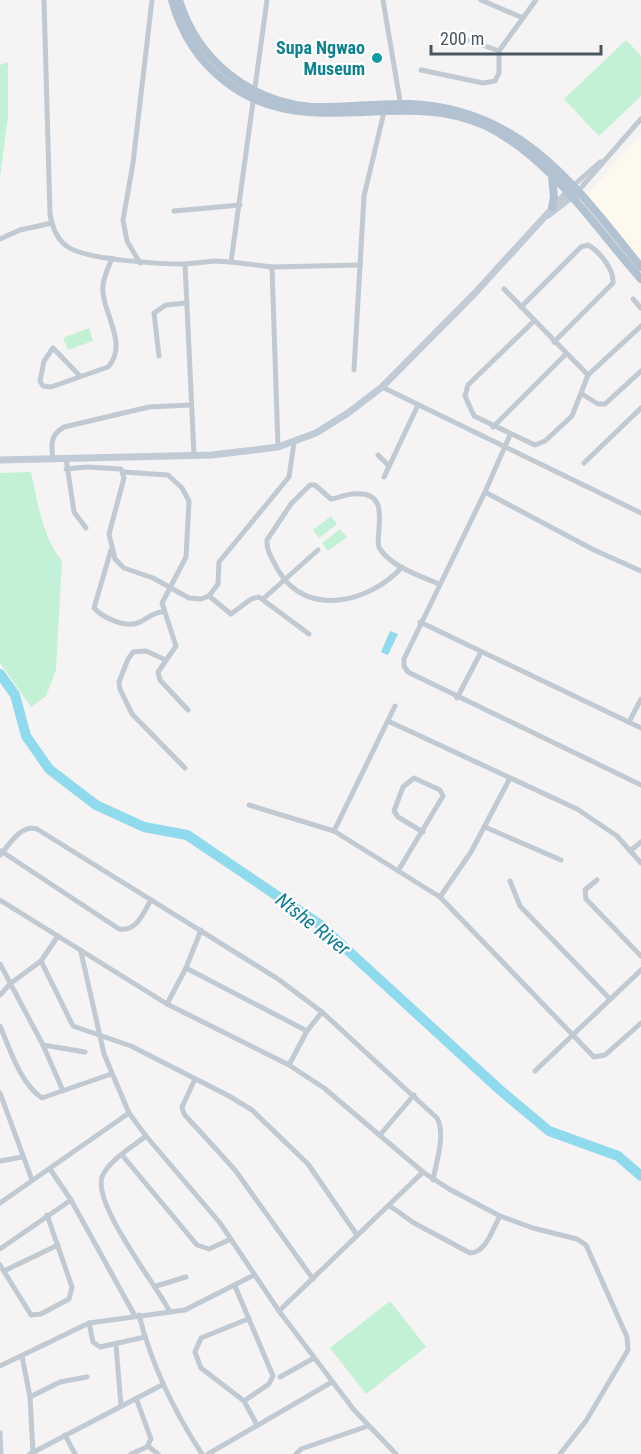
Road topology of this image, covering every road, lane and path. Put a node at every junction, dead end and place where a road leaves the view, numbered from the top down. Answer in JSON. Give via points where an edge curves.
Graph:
{"nodes":[{"id":1,"x":44,"y":0,"type":"edge"},
{"id":2,"x":152,"y":0,"type":"edge"},
{"id":3,"x":172,"y":0,"type":"edge"},
{"id":4,"x":179,"y":0,"type":"edge"},
{"id":5,"x":267,"y":0,"type":"edge"},
{"id":6,"x":383,"y":0,"type":"edge"},
{"id":7,"x":481,"y":0,"type":"edge"},
{"id":8,"x":536,"y":0,"type":"edge"},
{"id":9,"x":500,"y":3,"type":"edge"},
{"id":10,"x":523,"y":18,"type":"junction"},
{"id":11,"x":457,"y":36,"type":"dead end"},
{"id":12,"x":499,"y":51,"type":"junction"},
{"id":13,"x":421,"y":70,"type":"dead end"},
{"id":14,"x":255,"y":96,"type":"junction"},
{"id":15,"x":401,"y":108,"type":"junction"},
{"id":16,"x":384,"y":112,"type":"junction"},
{"id":17,"x":641,"y":119,"type":"edge"},
{"id":18,"x":552,"y":176,"type":"junction"},
{"id":19,"x":576,"y":188,"type":"junction"},
{"id":20,"x":569,"y":195,"type":"junction"},
{"id":21,"x":240,"y":205,"type":"junction"},
{"id":22,"x":552,"y":207,"type":"junction"},
{"id":23,"x":174,"y":211,"type":"dead end"},
{"id":24,"x":546,"y":216,"type":"junction"},
{"id":25,"x":52,"y":223,"type":"junction"},
{"id":26,"x":0,"y":238,"type":"edge"},
{"id":27,"x":112,"y":258,"type":"junction"},
{"id":28,"x":231,"y":262,"type":"junction"},
{"id":29,"x":140,"y":263,"type":"junction"},
{"id":30,"x":185,"y":264,"type":"junction"},
{"id":31,"x":360,"y":265,"type":"junction"},
{"id":32,"x":272,"y":267,"type":"junction"},
{"id":33,"x":641,"y":267,"type":"edge"},
{"id":34,"x":641,"y":279,"type":"edge"},
{"id":35,"x":504,"y":289,"type":"dead end"},
{"id":36,"x":633,"y":299,"type":"dead end"},
{"id":37,"x":187,"y":303,"type":"junction"},
{"id":38,"x":521,"y":307,"type":"junction"},
{"id":39,"x":641,"y":308,"type":"edge"},
{"id":40,"x":534,"y":321,"type":"junction"},
{"id":41,"x":641,"y":326,"type":"edge"},
{"id":42,"x":554,"y":342,"type":"junction"},
{"id":43,"x":566,"y":354,"type":"junction"},
{"id":44,"x":159,"y":356,"type":"dead end"},
{"id":45,"x":354,"y":370,"type":"dead end"},
{"id":46,"x":641,"y":371,"type":"edge"},
{"id":47,"x":588,"y":375,"type":"junction"},
{"id":48,"x":80,"y":376,"type":"junction"},
{"id":49,"x":382,"y":387,"type":"junction"},
{"id":50,"x":582,"y":394,"type":"junction"},
{"id":51,"x":191,"y":405,"type":"junction"},
{"id":52,"x":418,"y":405,"type":"junction"},
{"id":53,"x":641,"y":408,"type":"edge"},
{"id":54,"x":493,"y":426,"type":"junction"},
{"id":55,"x":510,"y":435,"type":"junction"},
{"id":56,"x":294,"y":443,"type":"junction"},
{"id":57,"x":278,"y":447,"type":"junction"},
{"id":58,"x":504,"y":447,"type":"junction"},
{"id":59,"x":378,"y":455,"type":"dead end"},
{"id":60,"x":194,"y":456,"type":"junction"},
{"id":61,"x":66,"y":458,"type":"junction"},
{"id":62,"x":54,"y":459,"type":"junction"},
{"id":63,"x":0,"y":460,"type":"edge"},
{"id":64,"x":584,"y":463,"type":"dead end"},
{"id":65,"x":389,"y":466,"type":"junction"},
{"id":66,"x":66,"y":469,"type":"junction"},
{"id":67,"x":123,"y":472,"type":"junction"},
{"id":68,"x":384,"y":477,"type":"dead end"},
{"id":69,"x":486,"y":492,"type":"junction"},
{"id":70,"x":641,"y":513,"type":"edge"},
{"id":71,"x":86,"y":528,"type":"dead end"},
{"id":72,"x":112,"y":549,"type":"junction"},
{"id":73,"x":318,"y":550,"type":"dead end"},
{"id":74,"x":402,"y":567,"type":"junction"},
{"id":75,"x":641,"y":571,"type":"edge"},
{"id":76,"x":283,"y":580,"type":"junction"},
{"id":77,"x":439,"y":584,"type":"junction"},
{"id":78,"x":171,"y":586,"type":"junction"},
{"id":79,"x":209,"y":596,"type":"junction"},
{"id":80,"x":263,"y":600,"type":"junction"},
{"id":81,"x":163,"y":612,"type":"junction"},
{"id":82,"x":420,"y":622,"type":"junction"},
{"id":83,"x":309,"y":634,"type":"dead end"},
{"id":84,"x":481,"y":652,"type":"junction"},
{"id":85,"x":166,"y":660,"type":"junction"},
{"id":86,"x":457,"y":698,"type":"junction"},
{"id":87,"x":641,"y":699,"type":"edge"},
{"id":88,"x":395,"y":706,"type":"dead end"},
{"id":89,"x":188,"y":710,"type":"dead end"},
{"id":90,"x":388,"y":721,"type":"junction"},
{"id":91,"x":629,"y":722,"type":"junction"},
{"id":92,"x":641,"y":728,"type":"edge"},
{"id":93,"x":185,"y":768,"type":"dead end"},
{"id":94,"x":509,"y":780,"type":"junction"},
{"id":95,"x":641,"y":785,"type":"edge"},
{"id":96,"x":249,"y":806,"type":"dead end"},
{"id":97,"x":485,"y":827,"type":"junction"},
{"id":98,"x":334,"y":831,"type":"junction"},
{"id":99,"x":423,"y":832,"type":"junction"},
{"id":100,"x":641,"y":842,"type":"edge"},
{"id":101,"x":630,"y":851,"type":"junction"},
{"id":102,"x":1,"y":852,"type":"edge"},
{"id":103,"x":561,"y":860,"type":"dead end"},
{"id":104,"x":641,"y":863,"type":"edge"},
{"id":105,"x":398,"y":871,"type":"junction"},
{"id":106,"x":597,"y":880,"type":"dead end"},
{"id":107,"x":510,"y":881,"type":"dead end"},
{"id":108,"x":440,"y":897,"type":"junction"},
{"id":109,"x":0,"y":900,"type":"edge"},
{"id":110,"x":151,"y":900,"type":"junction"},
{"id":111,"x":201,"y":930,"type":"junction"},
{"id":112,"x":58,"y":936,"type":"junction"},
{"id":113,"x":81,"y":952,"type":"junction"},
{"id":114,"x":641,"y":957,"type":"edge"},
{"id":115,"x":40,"y":961,"type":"junction"},
{"id":116,"x":0,"y":964,"type":"edge"},
{"id":117,"x":186,"y":968,"type":"junction"},
{"id":118,"x":641,"y":970,"type":"edge"},
{"id":119,"x":11,"y":982,"type":"junction"},
{"id":120,"x":0,"y":995,"type":"edge"},
{"id":121,"x":610,"y":999,"type":"junction"},
{"id":122,"x":167,"y":1004,"type":"junction"},
{"id":123,"x":322,"y":1012,"type":"junction"},
{"id":124,"x":641,"y":1023,"type":"edge"},
{"id":125,"x":0,"y":1026,"type":"edge"},
{"id":126,"x":307,"y":1031,"type":"junction"},
{"id":127,"x":99,"y":1035,"type":"junction"},
{"id":128,"x":572,"y":1036,"type":"junction"},
{"id":129,"x":43,"y":1045,"type":"junction"},
{"id":130,"x":85,"y":1053,"type":"dead end"},
{"id":131,"x":289,"y":1065,"type":"junction"},
{"id":132,"x":535,"y":1071,"type":"dead end"},
{"id":133,"x":111,"y":1074,"type":"junction"},
{"id":134,"x":195,"y":1079,"type":"junction"},
{"id":135,"x":63,"y":1091,"type":"junction"},
{"id":136,"x":0,"y":1093,"type":"edge"},
{"id":137,"x":414,"y":1095,"type":"junction"},
{"id":138,"x":1,"y":1101,"type":"edge"},
{"id":139,"x":129,"y":1113,"type":"junction"},
{"id":140,"x":380,"y":1135,"type":"junction"},
{"id":141,"x":146,"y":1136,"type":"junction"},
{"id":142,"x":122,"y":1155,"type":"junction"},
{"id":143,"x":22,"y":1157,"type":"junction"},
{"id":144,"x":0,"y":1161,"type":"edge"},
{"id":145,"x":50,"y":1169,"type":"junction"},
{"id":146,"x":423,"y":1172,"type":"junction"},
{"id":147,"x":32,"y":1180,"type":"junction"},
{"id":148,"x":433,"y":1180,"type":"junction"},
{"id":149,"x":71,"y":1200,"type":"junction"},
{"id":150,"x":0,"y":1203,"type":"edge"},
{"id":151,"x":390,"y":1206,"type":"junction"},
{"id":152,"x":47,"y":1215,"type":"junction"},
{"id":153,"x":500,"y":1216,"type":"junction"},
{"id":154,"x":357,"y":1235,"type":"junction"},
{"id":155,"x":231,"y":1239,"type":"junction"},
{"id":156,"x":58,"y":1245,"type":"junction"},
{"id":157,"x":0,"y":1249,"type":"edge"},
{"id":158,"x":2,"y":1268,"type":"edge"},
{"id":159,"x":254,"y":1275,"type":"junction"},
{"id":160,"x":186,"y":1277,"type":"dead end"},
{"id":161,"x":313,"y":1278,"type":"junction"},
{"id":162,"x":156,"y":1286,"type":"junction"},
{"id":163,"x":235,"y":1286,"type":"junction"},
{"id":164,"x":279,"y":1311,"type":"junction"},
{"id":165,"x":170,"y":1312,"type":"junction"},
{"id":166,"x":137,"y":1316,"type":"junction"},
{"id":167,"x":248,"y":1319,"type":"junction"},
{"id":168,"x":89,"y":1323,"type":"junction"},
{"id":169,"x":145,"y":1337,"type":"junction"},
{"id":170,"x":116,"y":1346,"type":"junction"},
{"id":171,"x":22,"y":1356,"type":"junction"},
{"id":172,"x":314,"y":1358,"type":"junction"},
{"id":173,"x":0,"y":1366,"type":"edge"},
{"id":174,"x":87,"y":1377,"type":"dead end"},
{"id":175,"x":280,"y":1377,"type":"dead end"},
{"id":176,"x":332,"y":1382,"type":"junction"},
{"id":177,"x":162,"y":1385,"type":"junction"},
{"id":178,"x":30,"y":1397,"type":"junction"},
{"id":179,"x":136,"y":1398,"type":"junction"},
{"id":180,"x":244,"y":1401,"type":"junction"},
{"id":181,"x":121,"y":1406,"type":"junction"},
{"id":182,"x":257,"y":1425,"type":"junction"},
{"id":183,"x":368,"y":1426,"type":"junction"},
{"id":184,"x":0,"y":1433,"type":"edge"},
{"id":185,"x":66,"y":1435,"type":"junction"},
{"id":186,"x":148,"y":1446,"type":"junction"},
{"id":187,"x":32,"y":1453,"type":"edge"},
{"id":188,"x":1,"y":1454,"type":"edge"},
{"id":189,"x":75,"y":1454,"type":"edge"},
{"id":190,"x":131,"y":1454,"type":"edge"},
{"id":191,"x":158,"y":1454,"type":"edge"},
{"id":192,"x":202,"y":1454,"type":"edge"},
{"id":193,"x":208,"y":1454,"type":"edge"},
{"id":194,"x":296,"y":1454,"type":"edge"},
{"id":195,"x":396,"y":1454,"type":"edge"},
{"id":196,"x":560,"y":1454,"type":"edge"}],
"edges":[{"from":1,"to":25,"type":"street"},
{"from":2,"to":29,"type":"street","via":[[123,220],[127,241]]},
{"from":3,"to":14,"type":"main road","via":[[182,28],[205,63],[226,83]]},
{"from":4,"to":14,"type":"main road","via":[[200,47]]},
{"from":5,"to":14,"type":"street"},
{"from":6,"to":15,"type":"street"},
{"from":7,"to":9,"type":"street"},
{"from":8,"to":10,"type":"street"},
{"from":9,"to":10,"type":"street"},
{"from":10,"to":12,"type":"street"},
{"from":11,"to":12,"type":"street"},
{"from":12,"to":13,"type":"street","via":[[500,73],[490,83]]},
{"from":14,"to":15,"type":"main road","via":[[311,107]]},
{"from":14,"to":16,"type":"main road","via":[[285,111]]},
{"from":14,"to":21,"type":"street"},
{"from":15,"to":16,"type":"main road"},
{"from":15,"to":18,"type":"main road","via":[[446,114],[484,126],[520,147]]},
{"from":15,"to":19,"type":"main road","via":[[450,109],[489,121],[528,144]]},
{"from":16,"to":31,"type":"street","via":[[364,196]]},
{"from":17,"to":19,"type":"street"},
{"from":18,"to":20,"type":"main road"},
{"from":18,"to":22,"type":"main road"},
{"from":19,"to":20,"type":"street"},
{"from":19,"to":33,"type":"main road"},
{"from":20,"to":22,"type":"street"},
{"from":20,"to":24,"type":"street"},
{"from":20,"to":34,"type":"main road"},
{"from":21,"to":23,"type":"street"},
{"from":21,"to":28,"type":"street"},
{"from":22,"to":24,"type":"street"},
{"from":24,"to":49,"type":"street"},
{"from":25,"to":26,"type":"street"},
{"from":25,"to":27,"type":"street","via":[[69,248]]},
{"from":27,"to":29,"type":"street"},
{"from":27,"to":48,"type":"street","via":[[102,286],[115,357],[108,367]]},
{"from":28,"to":30,"type":"street"},
{"from":28,"to":32,"type":"street"},
{"from":29,"to":30,"type":"street"},
{"from":30,"to":37,"type":"street"},
{"from":31,"to":32,"type":"street"},
{"from":31,"to":45,"type":"street"},
{"from":32,"to":57,"type":"street"},
{"from":35,"to":38,"type":"street"},
{"from":36,"to":39,"type":"street"},
{"from":37,"to":44,"type":"street","via":[[166,305],[154,313]]},
{"from":37,"to":51,"type":"street"},
{"from":38,"to":40,"type":"street"},
{"from":38,"to":42,"type":"street","via":[[581,247],[594,248],[611,270],[613,283]]},
{"from":40,"to":42,"type":"street"},
{"from":40,"to":54,"type":"street","via":[[466,388],[465,396],[474,416]]},
{"from":41,"to":47,"type":"street"},
{"from":42,"to":43,"type":"street"},
{"from":43,"to":47,"type":"street"},
{"from":43,"to":54,"type":"street"},
{"from":46,"to":50,"type":"street","via":[[605,404]]},
{"from":47,"to":50,"type":"street"},
{"from":48,"to":48,"type":"street","via":[[51,387],[40,381],[44,362],[53,348]]},
{"from":49,"to":52,"type":"street"},
{"from":49,"to":56,"type":"street","via":[[330,425]]},
{"from":50,"to":55,"type":"street","via":[[572,416],[545,441],[531,445]]},
{"from":51,"to":60,"type":"street"},
{"from":51,"to":62,"type":"street","via":[[149,407],[64,427],[51,440]]},
{"from":52,"to":58,"type":"street"},
{"from":52,"to":65,"type":"street"},
{"from":53,"to":64,"type":"street"},
{"from":54,"to":55,"type":"street"},
{"from":55,"to":58,"type":"street"},
{"from":56,"to":57,"type":"street"},
{"from":56,"to":79,"type":"street","via":[[290,477],[219,562],[218,584]]},
{"from":57,"to":60,"type":"street"},
{"from":58,"to":69,"type":"street"},
{"from":58,"to":70,"type":"street"},
{"from":59,"to":65,"type":"street"},
{"from":60,"to":61,"type":"street"},
{"from":61,"to":62,"type":"street"},
{"from":61,"to":66,"type":"street"},
{"from":62,"to":63,"type":"street"},
{"from":65,"to":68,"type":"street"},
{"from":66,"to":67,"type":"street","via":[[118,468]]},
{"from":66,"to":71,"type":"street","via":[[74,512]]},
{"from":67,"to":72,"type":"street","via":[[109,534]]},
{"from":67,"to":78,"type":"street","via":[[168,474],[188,496],[186,557]]},
{"from":69,"to":75,"type":"street"},
{"from":69,"to":77,"type":"street"},
{"from":72,"to":78,"type":"street","via":[[119,565]]},
{"from":72,"to":81,"type":"street","via":[[94,608],[119,622],[136,624]]},
{"from":73,"to":76,"type":"street"},
{"from":74,"to":76,"type":"street","via":[[367,594],[334,601],[304,595]]},
{"from":74,"to":76,"type":"street","via":[[378,547],[381,522],[375,501],[354,493],[331,499],[310,485],[291,504],[267,540],[268,552]]},
{"from":74,"to":77,"type":"street"},
{"from":76,"to":80,"type":"street"},
{"from":77,"to":82,"type":"street"},
{"from":78,"to":79,"type":"street","via":[[189,598]]},
{"from":78,"to":81,"type":"street","via":[[162,603]]},
{"from":79,"to":80,"type":"street","via":[[228,614],[255,597]]},
{"from":80,"to":83,"type":"street"},
{"from":81,"to":85,"type":"street","via":[[176,646]]},
{"from":82,"to":84,"type":"street"},
{"from":82,"to":86,"type":"street","via":[[404,666],[408,672]]},
{"from":84,"to":86,"type":"street"},
{"from":84,"to":91,"type":"street"},
{"from":85,"to":89,"type":"street","via":[[158,676]]},
{"from":85,"to":93,"type":"street","via":[[146,651],[133,652],[119,682],[120,689],[132,714]]},
{"from":86,"to":95,"type":"street"},
{"from":87,"to":91,"type":"street"},
{"from":88,"to":90,"type":"street"},
{"from":90,"to":94,"type":"street"},
{"from":90,"to":98,"type":"street"},
{"from":91,"to":92,"type":"street"},
{"from":94,"to":97,"type":"street"},
{"from":94,"to":101,"type":"street","via":[[596,820]]},
{"from":96,"to":98,"type":"street"},
{"from":97,"to":103,"type":"street"},
{"from":97,"to":108,"type":"street"},
{"from":98,"to":105,"type":"street"},
{"from":99,"to":99,"type":"street","via":[[394,811],[403,787],[414,778],[440,790],[443,796]]},
{"from":99,"to":105,"type":"street"},
{"from":100,"to":101,"type":"street"},
{"from":101,"to":104,"type":"street"},
{"from":102,"to":110,"type":"street","via":[[23,830],[33,828]]},
{"from":102,"to":110,"type":"street","via":[[119,929],[135,926]]},
{"from":105,"to":108,"type":"street"},
{"from":106,"to":114,"type":"street","via":[[585,890],[586,899]]},
{"from":107,"to":121,"type":"street","via":[[520,906]]},
{"from":108,"to":128,"type":"street"},
{"from":109,"to":112,"type":"street"},
{"from":110,"to":111,"type":"street"},
{"from":111,"to":117,"type":"street"},
{"from":111,"to":123,"type":"street"},
{"from":112,"to":113,"type":"street"},
{"from":112,"to":115,"type":"street"},
{"from":113,"to":122,"type":"street"},
{"from":113,"to":127,"type":"street"},
{"from":115,"to":119,"type":"street"},
{"from":115,"to":127,"type":"street","via":[[69,1021],[77,1029]]},
{"from":116,"to":119,"type":"street"},
{"from":117,"to":122,"type":"street"},
{"from":117,"to":126,"type":"street"},
{"from":118,"to":121,"type":"street"},
{"from":119,"to":120,"type":"street"},
{"from":119,"to":129,"type":"street"},
{"from":121,"to":128,"type":"street"},
{"from":122,"to":131,"type":"street"},
{"from":123,"to":126,"type":"street"},
{"from":123,"to":137,"type":"street"},
{"from":124,"to":128,"type":"street","via":[[598,1058]]},
{"from":125,"to":135,"type":"street","via":[[17,1065],[36,1094],[46,1098]]},
{"from":126,"to":131,"type":"street"},
{"from":127,"to":133,"type":"street"},
{"from":127,"to":134,"type":"street"},
{"from":128,"to":132,"type":"street"},
{"from":129,"to":130,"type":"street"},
{"from":129,"to":135,"type":"street"},
{"from":131,"to":140,"type":"street"},
{"from":133,"to":135,"type":"street"},
{"from":133,"to":139,"type":"street"},
{"from":134,"to":154,"type":"street","via":[[252,1110],[283,1138],[308,1164]]},
{"from":134,"to":161,"type":"street","via":[[183,1107],[184,1114],[235,1170]]},
{"from":136,"to":138,"type":"street"},
{"from":137,"to":140,"type":"street"},
{"from":137,"to":148,"type":"street","via":[[440,1123]]},
{"from":138,"to":143,"type":"street"},
{"from":139,"to":141,"type":"street"},
{"from":139,"to":145,"type":"street"},
{"from":140,"to":146,"type":"street"},
{"from":141,"to":142,"type":"street"},
{"from":141,"to":155,"type":"street"},
{"from":142,"to":155,"type":"street","via":[[199,1247],[209,1249]]},
{"from":142,"to":162,"type":"street","via":[[105,1172],[100,1191]]},
{"from":143,"to":144,"type":"street"},
{"from":143,"to":147,"type":"street"},
{"from":145,"to":147,"type":"street"},
{"from":145,"to":149,"type":"street"},
{"from":146,"to":148,"type":"street"},
{"from":146,"to":151,"type":"street"},
{"from":147,"to":150,"type":"street"},
{"from":148,"to":153,"type":"street"},
{"from":149,"to":152,"type":"street"},
{"from":149,"to":166,"type":"street"},
{"from":151,"to":153,"type":"street","via":[[470,1253],[483,1247]]},
{"from":151,"to":154,"type":"street"},
{"from":152,"to":156,"type":"street"},
{"from":152,"to":157,"type":"street"},
{"from":153,"to":196,"type":"street","via":[[584,1244],[627,1339],[628,1350],[621,1364],[586,1421]]},
{"from":154,"to":161,"type":"street"},
{"from":155,"to":159,"type":"street"},
{"from":156,"to":158,"type":"street"},
{"from":156,"to":158,"type":"street","via":[[73,1292],[69,1299],[42,1314],[29,1313]]},
{"from":159,"to":163,"type":"street"},
{"from":159,"to":164,"type":"street"},
{"from":160,"to":162,"type":"street"},
{"from":161,"to":164,"type":"street"},
{"from":162,"to":165,"type":"street"},
{"from":163,"to":165,"type":"street","via":[[192,1307]]},
{"from":163,"to":167,"type":"street"},
{"from":164,"to":172,"type":"street"},
{"from":165,"to":166,"type":"street"},
{"from":166,"to":168,"type":"street"},
{"from":166,"to":169,"type":"street"},
{"from":167,"to":180,"type":"street","via":[[273,1378]]},
{"from":167,"to":180,"type":"street","via":[[201,1338],[195,1352],[201,1368]]},
{"from":168,"to":170,"type":"street","via":[[95,1344]]},
{"from":168,"to":171,"type":"street"},
{"from":169,"to":170,"type":"street"},
{"from":169,"to":177,"type":"street"},
{"from":170,"to":181,"type":"street"},
{"from":171,"to":173,"type":"street"},
{"from":171,"to":178,"type":"street"},
{"from":172,"to":175,"type":"street"},
{"from":172,"to":176,"type":"street"},
{"from":174,"to":178,"type":"street","via":[[60,1382]]},
{"from":176,"to":182,"type":"street"},
{"from":176,"to":183,"type":"street"},
{"from":177,"to":179,"type":"street"},
{"from":177,"to":192,"type":"street"},
{"from":178,"to":187,"type":"street"},
{"from":179,"to":181,"type":"street"},
{"from":179,"to":186,"type":"street","via":[[150,1433]]},
{"from":180,"to":182,"type":"street"},
{"from":181,"to":185,"type":"street"},
{"from":182,"to":193,"type":"street"},
{"from":183,"to":194,"type":"street"},
{"from":183,"to":195,"type":"street"},
{"from":184,"to":188,"type":"street"},
{"from":185,"to":187,"type":"street"},
{"from":185,"to":189,"type":"street"},
{"from":186,"to":190,"type":"street"},
{"from":186,"to":191,"type":"street"}]}
